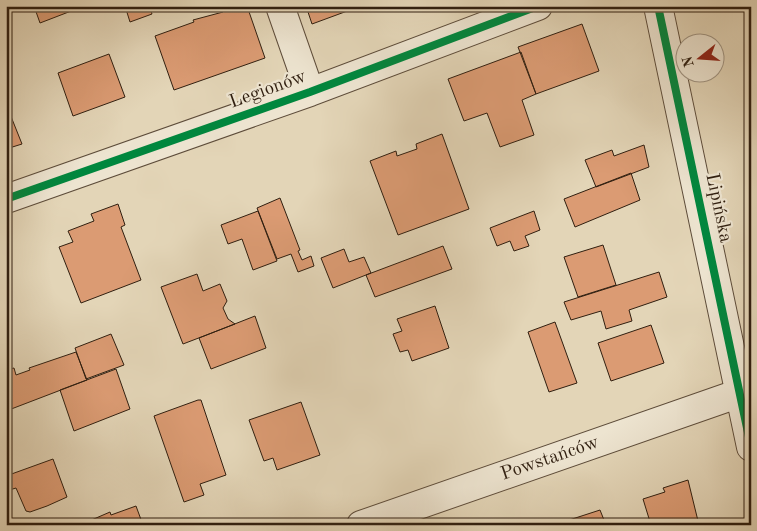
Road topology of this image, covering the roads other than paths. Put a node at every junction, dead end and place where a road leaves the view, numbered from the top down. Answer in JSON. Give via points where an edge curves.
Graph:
{"nodes":[{"id":1,"x":280,"y":6,"type":"edge"},
{"id":2,"x":538,"y":6,"type":"edge"},
{"id":3,"x":658,"y":6,"type":"edge"},
{"id":4,"x":310,"y":92,"type":"junction"},
{"id":5,"x":6,"y":199,"type":"edge"},
{"id":6,"x":740,"y":393,"type":"junction"},
{"id":7,"x":751,"y":446,"type":"edge"},
{"id":8,"x":360,"y":525,"type":"edge"}],
"edges":[{"from":1,"to":4,"type":"street"},
{"from":2,"to":4,"type":"street","name":"Legionów"},
{"from":3,"to":6,"type":"street","name":"Lipińska"},
{"from":4,"to":5,"type":"street","name":"Legionów"},
{"from":6,"to":7,"type":"street","name":"Lipińska"},
{"from":6,"to":8,"type":"street","name":"Powstańców"}]}
